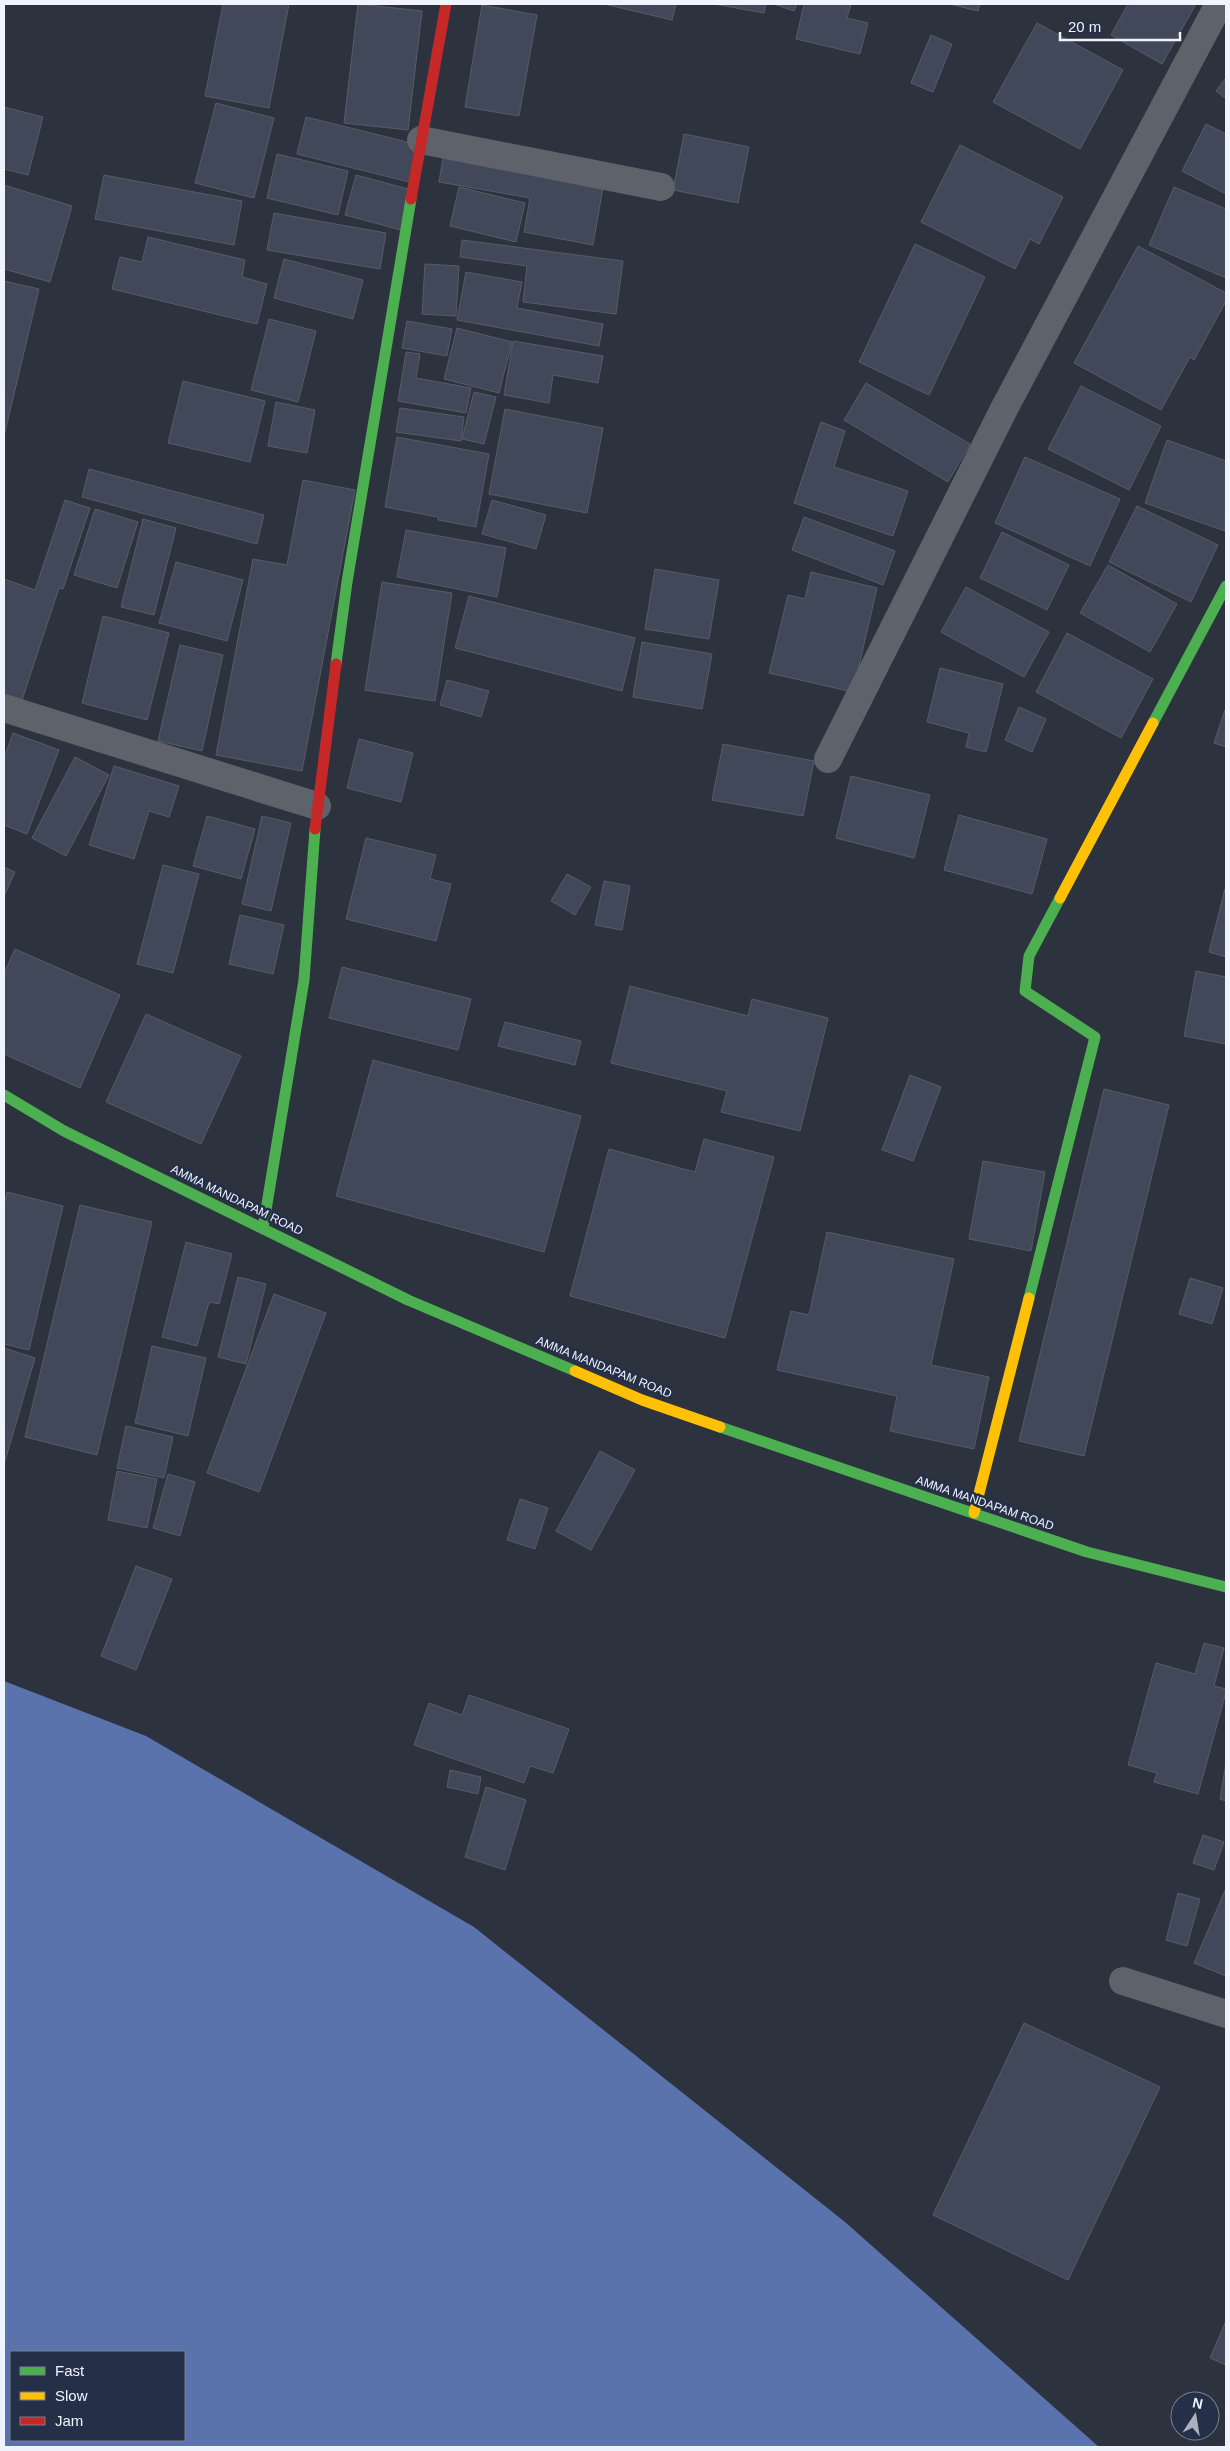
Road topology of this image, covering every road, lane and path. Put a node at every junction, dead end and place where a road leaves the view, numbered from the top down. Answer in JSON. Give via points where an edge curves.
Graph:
{"nodes":[{"id":1,"x":446,"y":4,"type":"edge"},
{"id":2,"x":1219,"y":4,"type":"edge"},
{"id":3,"x":421,"y":140,"type":"junction"},
{"id":4,"x":661,"y":187,"type":"dead end"},
{"id":5,"x":1226,"y":586,"type":"edge"},
{"id":6,"x":4,"y":708,"type":"edge"},
{"id":7,"x":828,"y":759,"type":"dead end"},
{"id":8,"x":317,"y":806,"type":"junction"},
{"id":9,"x":4,"y":1095,"type":"edge"},
{"id":10,"x":263,"y":1228,"type":"junction"},
{"id":11,"x":974,"y":1513,"type":"junction"},
{"id":12,"x":1226,"y":1587,"type":"edge"},
{"id":13,"x":1123,"y":1981,"type":"dead end"},
{"id":14,"x":1226,"y":2014,"type":"edge"}],
"edges":[{"from":1,"to":3,"type":"street"},
{"from":2,"to":7,"type":"street","via":[[1005,407]]},
{"from":3,"to":4,"type":"street"},
{"from":3,"to":8,"type":"street","via":[[347,582]]},
{"from":5,"to":11,"type":"street","via":[[1030,956],[1025,991],[1095,1037]]},
{"from":6,"to":8,"type":"street"},
{"from":8,"to":10,"type":"street","via":[[304,980]]},
{"from":9,"to":10,"type":"street","name":"AMMA MANDAPAM ROAD","via":[[64,1131]]},
{"from":10,"to":11,"type":"street","name":"AMMA MANDAPAM ROAD","via":[[408,1300],[642,1400]]},
{"from":11,"to":12,"type":"street","name":"AMMA MANDAPAM ROAD","via":[[1087,1552]]},
{"from":13,"to":14,"type":"street"}]}
